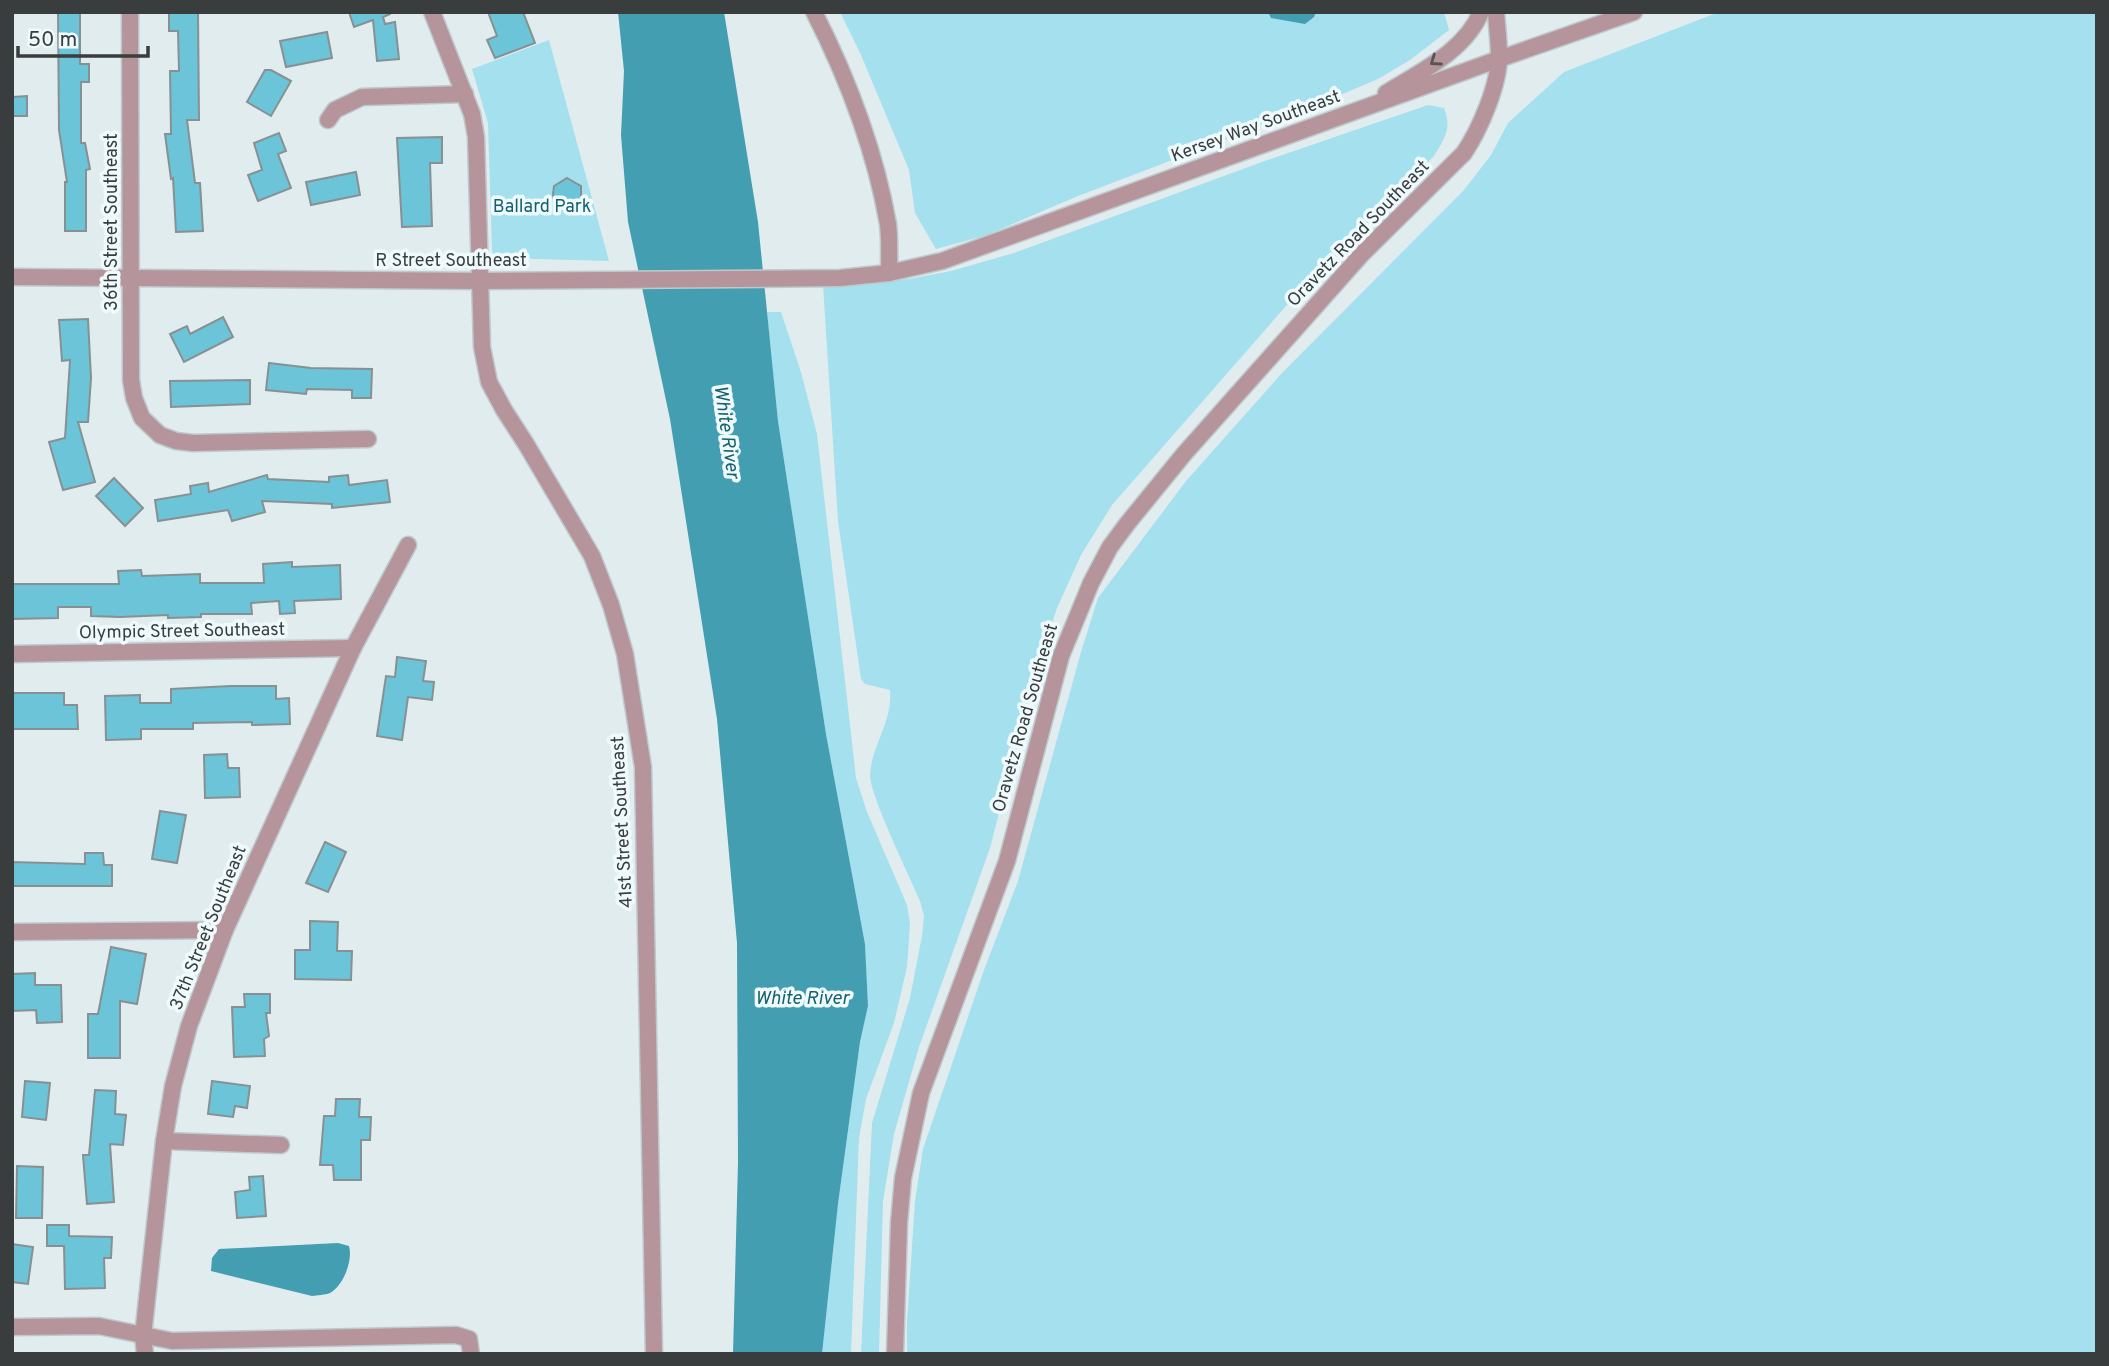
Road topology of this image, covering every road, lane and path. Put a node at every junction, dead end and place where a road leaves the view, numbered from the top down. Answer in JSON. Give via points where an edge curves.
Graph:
{"nodes":[{"id":1,"x":131,"y":12,"type":"edge"},
{"id":2,"x":432,"y":12,"type":"edge"},
{"id":3,"x":814,"y":12,"type":"edge"},
{"id":4,"x":1481,"y":12,"type":"edge"},
{"id":5,"x":1496,"y":12,"type":"edge"},
{"id":6,"x":1634,"y":12,"type":"edge"},
{"id":7,"x":1499,"y":59,"type":"junction"},
{"id":8,"x":464,"y":94,"type":"junction"},
{"id":9,"x":1363,"y":108,"type":"junction"},
{"id":10,"x":328,"y":120,"type":"dead end"},
{"id":11,"x":889,"y":273,"type":"junction"},
{"id":12,"x":12,"y":277,"type":"edge"},
{"id":13,"x":132,"y":280,"type":"junction"},
{"id":14,"x":480,"y":281,"type":"junction"},
{"id":15,"x":368,"y":439,"type":"dead end"},
{"id":16,"x":408,"y":545,"type":"dead end"},
{"id":17,"x":353,"y":648,"type":"junction"},
{"id":18,"x":12,"y":654,"type":"edge"},
{"id":19,"x":225,"y":930,"type":"junction"},
{"id":20,"x":12,"y":932,"type":"edge"},
{"id":21,"x":164,"y":1140,"type":"junction"},
{"id":22,"x":281,"y":1145,"type":"dead end"},
{"id":23,"x":12,"y":1327,"type":"edge"},
{"id":24,"x":143,"y":1336,"type":"junction"},
{"id":25,"x":375,"y":1337,"type":"junction"},
{"id":26,"x":222,"y":1347,"type":"edge"},
{"id":27,"x":145,"y":1354,"type":"edge"},
{"id":28,"x":376,"y":1354,"type":"edge"},
{"id":29,"x":471,"y":1354,"type":"edge"},
{"id":30,"x":654,"y":1354,"type":"edge"},
{"id":31,"x":895,"y":1354,"type":"edge"}],
"edges":[{"from":1,"to":13,"type":"street","name":"36th Street Southeast"},
{"from":2,"to":8,"type":"street"},
{"from":3,"to":11,"type":"street","via":[[854,96],[873,160],[888,226]]},
{"from":4,"to":9,"type":"street","one_way":true,"via":[[1457,46]]},
{"from":5,"to":7,"type":"street","name":"Oravetz Road Southeast"},
{"from":6,"to":7,"type":"street","name":"Kersey Way Southeast"},
{"from":7,"to":9,"type":"street","name":"Kersey Way Southeast"},
{"from":7,"to":31,"type":"street","name":"Oravetz Road Southeast","via":[[1484,118],[1464,153],[1362,254],[1184,454],[1121,532],[1091,583],[1061,656],[1007,861],[921,1093],[902,1189]]},
{"from":8,"to":10,"type":"street","via":[[362,97],[335,110]]},
{"from":8,"to":14,"type":"street","via":[[476,137]]},
{"from":9,"to":11,"type":"street","name":"Kersey Way Southeast","via":[[942,261]]},
{"from":11,"to":14,"type":"street","name":"R Street Southeast","via":[[840,278]]},
{"from":12,"to":13,"type":"street","name":"R Street Southeast"},
{"from":13,"to":14,"type":"street","name":"R Street Southeast"},
{"from":13,"to":15,"type":"street","name":"36th Street Southeast","via":[[132,388],[137,407],[160,435],[193,443]]},
{"from":14,"to":30,"type":"street","name":"41st Street Southeast","via":[[482,347],[489,382],[592,556],[611,605],[635,705],[643,767]]},
{"from":16,"to":17,"type":"street","name":"37th Street Southeast"},
{"from":17,"to":18,"type":"street","name":"Olympic Street Southeast"},
{"from":17,"to":19,"type":"street","name":"37th Street Southeast"},
{"from":19,"to":20,"type":"street"},
{"from":19,"to":21,"type":"street","name":"37th Street Southeast","via":[[189,1026]]},
{"from":21,"to":22,"type":"street"},
{"from":21,"to":24,"type":"street","name":"37th Street Southeast"},
{"from":23,"to":24,"type":"street","via":[[99,1326]]},
{"from":24,"to":26,"type":"street"},
{"from":24,"to":27,"type":"street","name":"37th Street Southeast"},
{"from":25,"to":26,"type":"street"},
{"from":25,"to":28,"type":"street"},
{"from":25,"to":29,"type":"street","via":[[466,1337]]}]}
